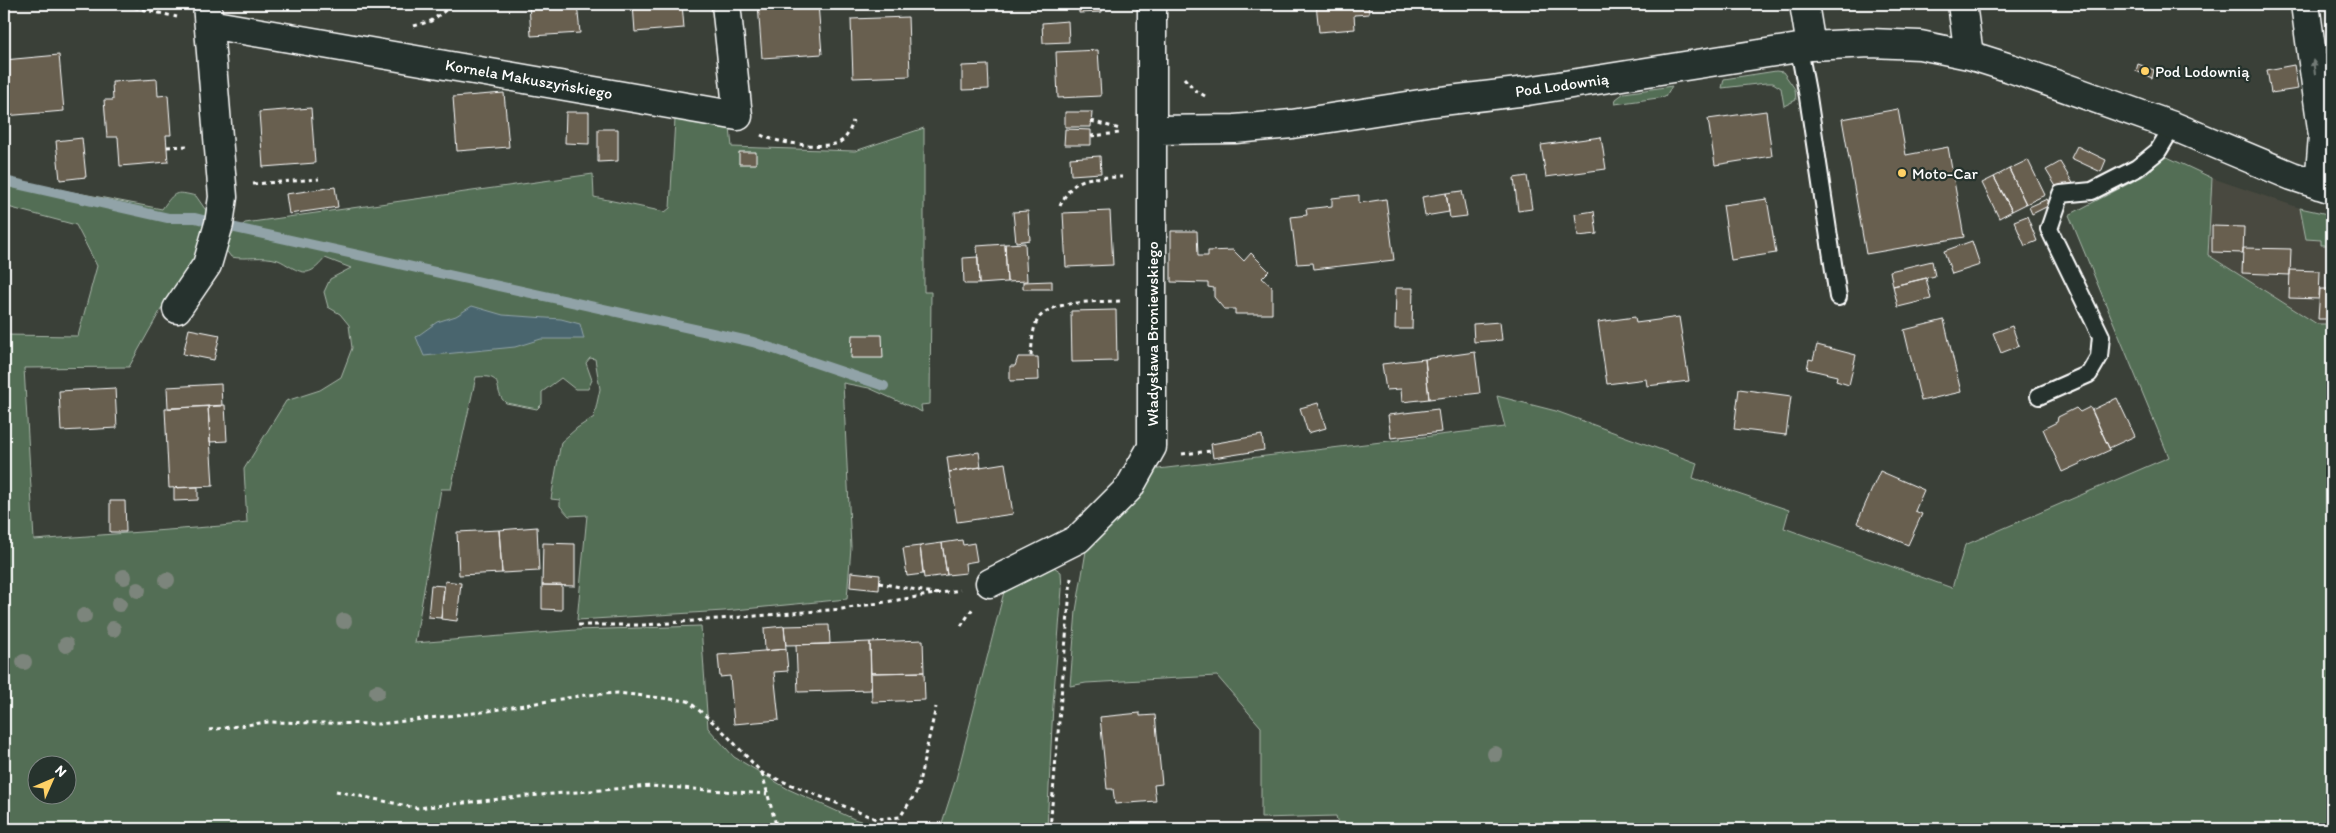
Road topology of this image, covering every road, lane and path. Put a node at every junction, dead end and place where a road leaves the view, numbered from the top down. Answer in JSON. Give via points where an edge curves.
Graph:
{"nodes":[{"id":1,"x":120,"y":4,"type":"edge"},
{"id":2,"x":726,"y":4,"type":"edge"},
{"id":3,"x":1152,"y":4,"type":"edge"},
{"id":4,"x":1804,"y":4,"type":"edge"},
{"id":5,"x":1962,"y":4,"type":"edge"},
{"id":6,"x":2305,"y":4,"type":"edge"},
{"id":7,"x":208,"y":14,"type":"edge"},
{"id":8,"x":1805,"y":47,"type":"junction"},
{"id":9,"x":1969,"y":55,"type":"junction"},
{"id":10,"x":1178,"y":72,"type":"dead end"},
{"id":11,"x":1208,"y":98,"type":"dead end"},
{"id":12,"x":738,"y":116,"type":"junction"},
{"id":13,"x":853,"y":121,"type":"dead end"},
{"id":14,"x":1092,"y":121,"type":"dead end"},
{"id":15,"x":2172,"y":126,"type":"junction"},
{"id":16,"x":1123,"y":129,"type":"dead end"},
{"id":17,"x":1153,"y":130,"type":"junction"},
{"id":18,"x":320,"y":178,"type":"dead end"},
{"id":19,"x":1152,"y":180,"type":"junction"},
{"id":20,"x":222,"y":185,"type":"junction"},
{"id":21,"x":2326,"y":187,"type":"edge"},
{"id":22,"x":1060,"y":206,"type":"dead end"},
{"id":23,"x":1838,"y":297,"type":"dead end"},
{"id":24,"x":1125,"y":300,"type":"dead end"},
{"id":25,"x":177,"y":309,"type":"dead end"},
{"id":26,"x":1031,"y":356,"type":"dead end"},
{"id":27,"x":2039,"y":396,"type":"dead end"},
{"id":28,"x":1078,"y":538,"type":"junction"},
{"id":29,"x":879,"y":583,"type":"dead end"},
{"id":30,"x":990,"y":583,"type":"junction"},
{"id":31,"x":942,"y":594,"type":"junction"},
{"id":32,"x":578,"y":625,"type":"dead end"},
{"id":33,"x":962,"y":626,"type":"dead end"},
{"id":34,"x":936,"y":707,"type":"dead end"},
{"id":35,"x":210,"y":730,"type":"dead end"},
{"id":36,"x":762,"y":773,"type":"junction"},
{"id":37,"x":336,"y":791,"type":"dead end"},
{"id":38,"x":767,"y":794,"type":"junction"},
{"id":39,"x":777,"y":829,"type":"edge"},
{"id":40,"x":1050,"y":829,"type":"edge"}],
"edges":[{"from":1,"to":7,"type":"path"},
{"from":2,"to":12,"type":"street"},
{"from":3,"to":17,"type":"street","name":"Władysława Broniewskiego"},
{"from":4,"to":8,"type":"street"},
{"from":5,"to":9,"type":"street"},
{"from":21,"to":6,"type":"street","name":"Pod Lodownią","one_way":true,"via":[[2323,136]]},
{"from":7,"to":12,"type":"street","name":"Kornela Makuszyńskiego"},
{"from":7,"to":20,"type":"street"},
{"from":8,"to":9,"type":"street","name":"Pod Lodownią","via":[[1870,43],[1920,46]]},
{"from":8,"to":17,"type":"street","name":"Pod Lodownią","via":[[1292,124],[1235,129]]},
{"from":8,"to":23,"type":"lane","via":[[1808,97]]},
{"from":9,"to":15,"type":"street","name":"Pod Lodownią"},
{"from":10,"to":11,"type":"path","via":[[1196,91]]},
{"from":12,"to":13,"type":"path","via":[[763,137],[804,146],[837,143],[847,136]]},
{"from":14,"to":16,"type":"path"},
{"from":15,"to":21,"type":"street","name":"Pod Lodownią"},
{"from":15,"to":27,"type":"lane","via":[[2158,151],[2137,168],[2092,191],[2061,194],[2049,228],[2101,336],[2099,357],[2089,374]]},
{"from":17,"to":19,"type":"street","name":"Władysława Broniewskiego"},
{"from":18,"to":20,"type":"path"},
{"from":19,"to":22,"type":"path","via":[[1130,177],[1078,182],[1067,189]]},
{"from":19,"to":28,"type":"street","name":"Władysława Broniewskiego","via":[[1152,448],[1128,488]]},
{"from":20,"to":25,"type":"street","via":[[219,224],[206,265]]},
{"from":24,"to":26,"type":"path","via":[[1070,303],[1042,314],[1036,322]]},
{"from":28,"to":30,"type":"street","name":"Władysława Broniewskiego"},
{"from":28,"to":40,"type":"path","via":[[1069,596]]},
{"from":29,"to":31,"type":"path"},
{"from":30,"to":31,"type":"path"},
{"from":30,"to":33,"type":"path"},
{"from":31,"to":32,"type":"path","via":[[822,610],[644,625]]},
{"from":34,"to":36,"type":"path","via":[[917,791],[900,817],[876,819]]},
{"from":35,"to":36,"type":"path","via":[[268,722],[379,724],[618,693],[688,701],[720,728]]},
{"from":36,"to":38,"type":"path"},
{"from":37,"to":38,"type":"path","via":[[417,808],[651,786]]},
{"from":38,"to":39,"type":"path"}]}
